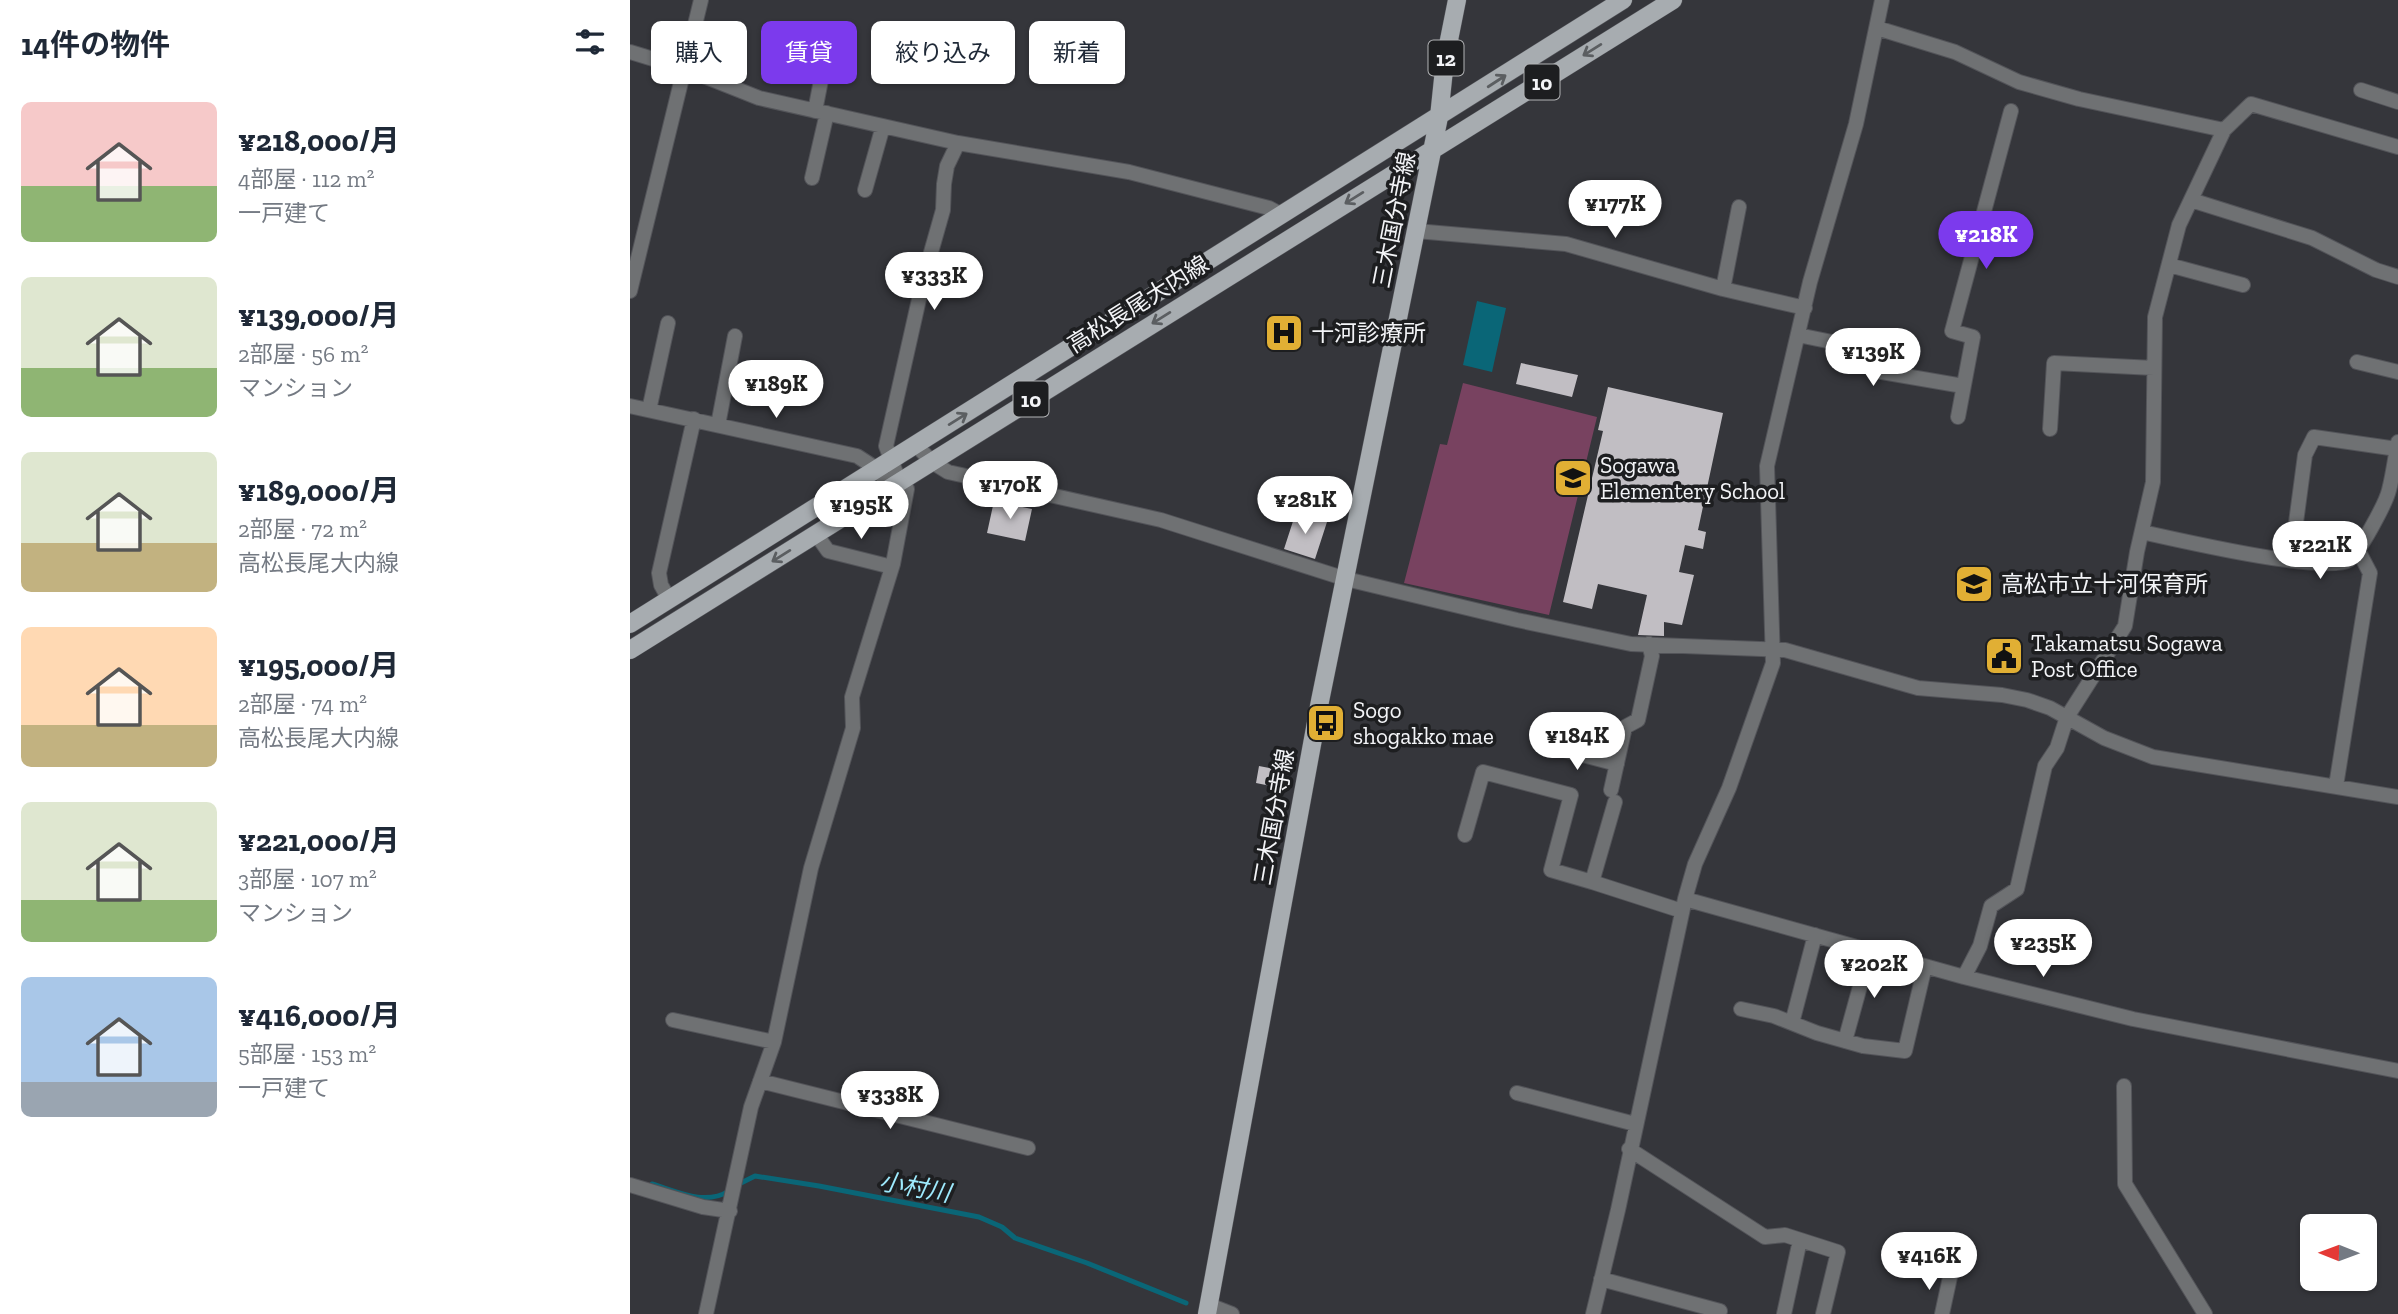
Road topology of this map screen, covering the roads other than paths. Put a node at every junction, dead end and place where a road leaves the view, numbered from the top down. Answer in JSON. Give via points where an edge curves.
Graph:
{"nodes":[{"id":1,"x":701,"y":0,"type":"edge"},
{"id":2,"x":1457,"y":0,"type":"edge"},
{"id":3,"x":1623,"y":0,"type":"edge"},
{"id":4,"x":1672,"y":0,"type":"edge"},
{"id":5,"x":1882,"y":0,"type":"edge"},
{"id":6,"x":696,"y":21,"type":"edge"},
{"id":7,"x":1877,"y":28,"type":"junction"},
{"id":8,"x":630,"y":52,"type":"edge"},
{"id":9,"x":651,"y":58,"type":"edge"},
{"id":10,"x":682,"y":84,"type":"edge"},
{"id":11,"x":724,"y":84,"type":"edge"},
{"id":12,"x":823,"y":84,"type":"edge"},
{"id":13,"x":2361,"y":90,"type":"dead end"},
{"id":14,"x":2398,"y":102,"type":"edge"},
{"id":15,"x":2011,"y":111,"type":"dead end"},
{"id":16,"x":821,"y":112,"type":"junction"},
{"id":17,"x":1439,"y":117,"type":"junction"},
{"id":18,"x":883,"y":126,"type":"junction"},
{"id":19,"x":2224,"y":130,"type":"junction"},
{"id":20,"x":958,"y":143,"type":"junction"},
{"id":21,"x":2398,"y":147,"type":"edge"},
{"id":22,"x":1433,"y":149,"type":"junction"},
{"id":23,"x":812,"y":178,"type":"dead end"},
{"id":24,"x":865,"y":190,"type":"dead end"},
{"id":25,"x":2191,"y":200,"type":"junction"},
{"id":26,"x":1739,"y":207,"type":"dead end"},
{"id":27,"x":1282,"y":215,"type":"junction"},
{"id":28,"x":1416,"y":231,"type":"junction"},
{"id":29,"x":2169,"y":265,"type":"junction"},
{"id":30,"x":2398,"y":277,"type":"edge"},
{"id":31,"x":2243,"y":285,"type":"dead end"},
{"id":32,"x":1723,"y":289,"type":"junction"},
{"id":33,"x":630,"y":291,"type":"edge"},
{"id":34,"x":1804,"y":308,"type":"junction"},
{"id":35,"x":668,"y":323,"type":"dead end"},
{"id":36,"x":1798,"y":335,"type":"junction"},
{"id":37,"x":735,"y":336,"type":"dead end"},
{"id":38,"x":2357,"y":362,"type":"dead end"},
{"id":39,"x":2154,"y":368,"type":"junction"},
{"id":40,"x":2398,"y":372,"type":"edge"},
{"id":41,"x":1963,"y":386,"type":"junction"},
{"id":42,"x":630,"y":406,"type":"edge"},
{"id":43,"x":649,"y":410,"type":"junction"},
{"id":44,"x":1958,"y":418,"type":"dead end"},
{"id":45,"x":694,"y":419,"type":"junction"},
{"id":46,"x":718,"y":425,"type":"junction"},
{"id":47,"x":2050,"y":429,"type":"dead end"},
{"id":48,"x":916,"y":445,"type":"junction"},
{"id":49,"x":2398,"y":445,"type":"edge"},
{"id":50,"x":932,"y":462,"type":"junction"},
{"id":51,"x":884,"y":465,"type":"junction"},
{"id":52,"x":2396,"y":465,"type":"edge"},
{"id":53,"x":895,"y":484,"type":"junction"},
{"id":54,"x":2142,"y":532,"type":"junction"},
{"id":55,"x":816,"y":534,"type":"junction"},
{"id":56,"x":2358,"y":550,"type":"junction"},
{"id":57,"x":2291,"y":560,"type":"junction"},
{"id":58,"x":892,"y":567,"type":"junction"},
{"id":59,"x":1346,"y":579,"type":"junction"},
{"id":60,"x":669,"y":599,"type":"junction"},
{"id":61,"x":630,"y":624,"type":"edge"},
{"id":62,"x":1648,"y":644,"type":"junction"},
{"id":63,"x":1773,"y":649,"type":"junction"},
{"id":64,"x":630,"y":650,"type":"edge"},
{"id":65,"x":2067,"y":717,"type":"junction"},
{"id":66,"x":1545,"y":746,"type":"dead end"},
{"id":67,"x":1617,"y":764,"type":"junction"},
{"id":68,"x":2336,"y":786,"type":"junction"},
{"id":69,"x":2398,"y":797,"type":"edge"},
{"id":70,"x":1465,"y":835,"type":"dead end"},
{"id":71,"x":1592,"y":882,"type":"junction"},
{"id":72,"x":1683,"y":905,"type":"junction"},
{"id":73,"x":1815,"y":935,"type":"junction"},
{"id":74,"x":1870,"y":950,"type":"junction"},
{"id":75,"x":1925,"y":966,"type":"junction"},
{"id":76,"x":1964,"y":977,"type":"junction"},
{"id":77,"x":1741,"y":1009,"type":"dead end"},
{"id":78,"x":673,"y":1020,"type":"dead end"},
{"id":79,"x":1792,"y":1023,"type":"junction"},
{"id":80,"x":1845,"y":1041,"type":"junction"},
{"id":81,"x":775,"y":1042,"type":"junction"},
{"id":82,"x":2398,"y":1072,"type":"edge"},
{"id":83,"x":760,"y":1081,"type":"junction"},
{"id":84,"x":2124,"y":1086,"type":"dead end"},
{"id":85,"x":1517,"y":1093,"type":"dead end"},
{"id":86,"x":1635,"y":1124,"type":"junction"},
{"id":87,"x":1028,"y":1148,"type":"dead end"},
{"id":88,"x":1629,"y":1149,"type":"junction"},
{"id":89,"x":630,"y":1185,"type":"edge"},
{"id":90,"x":732,"y":1204,"type":"junction"},
{"id":91,"x":1800,"y":1240,"type":"junction"},
{"id":92,"x":1950,"y":1277,"type":"dead end"},
{"id":93,"x":1601,"y":1279,"type":"junction"},
{"id":94,"x":1208,"y":1310,"type":"edge"},
{"id":95,"x":1720,"y":1311,"type":"dead end"},
{"id":96,"x":706,"y":1314,"type":"edge"},
{"id":97,"x":1232,"y":1314,"type":"edge"},
{"id":98,"x":1592,"y":1314,"type":"edge"},
{"id":99,"x":1784,"y":1314,"type":"edge"},
{"id":100,"x":1823,"y":1314,"type":"edge"},
{"id":101,"x":1941,"y":1314,"type":"edge"},
{"id":102,"x":2205,"y":1314,"type":"edge"}],
"edges":[{"from":1,"to":6,"type":"street"},
{"from":2,"to":17,"type":"main road","name":"三木国分寺線","number":"12"},
{"from":17,"to":3,"type":"main road","name":"高松長尾大内線","number":"10","one_way":true},
{"from":4,"to":22,"type":"main road","name":"高松長尾大内線","number":"10","one_way":true},
{"from":5,"to":7,"type":"street"},
{"from":7,"to":19,"type":"street","via":[[1955,52],[2019,82]]},
{"from":7,"to":34,"type":"street","via":[[1856,124]]},
{"from":8,"to":9,"type":"street"},
{"from":10,"to":33,"type":"street"},
{"from":11,"to":16,"type":"street","via":[[759,98]]},
{"from":12,"to":16,"type":"street"},
{"from":13,"to":14,"type":"street"},
{"from":15,"to":41,"type":"street","via":[[1952,331],[1973,337]]},
{"from":16,"to":18,"type":"street"},
{"from":16,"to":23,"type":"street"},
{"from":17,"to":22,"type":"main road","name":"三木国分寺線","number":"12"},
{"from":17,"to":27,"type":"main road","name":"高松長尾大内線","number":"10"},
{"from":18,"to":20,"type":"street"},
{"from":18,"to":24,"type":"street"},
{"from":19,"to":21,"type":"street","via":[[2251,104]]},
{"from":19,"to":25,"type":"street"},
{"from":20,"to":27,"type":"street","via":[[1129,172]]},
{"from":20,"to":51,"type":"street","via":[[947,166],[943,210],[890,420]]},
{"from":22,"to":28,"type":"main road","name":"三木国分寺線","number":"12"},
{"from":22,"to":50,"type":"main road","name":"高松長尾大内線","number":"10","one_way":true},
{"from":25,"to":29,"type":"street"},
{"from":25,"to":30,"type":"street","via":[[2312,238]]},
{"from":26,"to":32,"type":"street"},
{"from":48,"to":27,"type":"main road","name":"高松長尾大内線","number":"10","one_way":true},
{"from":28,"to":32,"type":"street","via":[[1566,244]]},
{"from":28,"to":59,"type":"main road","name":"三木国分寺線","number":"12"},
{"from":29,"to":31,"type":"street"},
{"from":29,"to":39,"type":"street","via":[[2155,317]]},
{"from":32,"to":34,"type":"street"},
{"from":34,"to":36,"type":"street"},
{"from":35,"to":43,"type":"street"},
{"from":36,"to":41,"type":"street","via":[[1847,345],[1875,371]]},
{"from":36,"to":63,"type":"street","via":[[1768,466]]},
{"from":37,"to":46,"type":"street"},
{"from":38,"to":40,"type":"street"},
{"from":39,"to":47,"type":"street","via":[[2054,363]]},
{"from":39,"to":54,"type":"street","via":[[2153,481]]},
{"from":41,"to":44,"type":"street"},
{"from":42,"to":43,"type":"street"},
{"from":43,"to":45,"type":"street"},
{"from":45,"to":46,"type":"street"},
{"from":45,"to":60,"type":"street","via":[[659,573]]},
{"from":46,"to":51,"type":"street"},
{"from":48,"to":50,"type":"street"},
{"from":48,"to":51,"type":"main road","name":"高松長尾大内線","number":"10"},
{"from":49,"to":52,"type":"street"},
{"from":49,"to":57,"type":"street","via":[[2314,437],[2305,455]]},
{"from":50,"to":53,"type":"main road","name":"高松長尾大内線","number":"10"},
{"from":50,"to":59,"type":"street","via":[[948,472],[1161,520]]},
{"from":51,"to":53,"type":"street"},
{"from":51,"to":60,"type":"main road","name":"高松長尾大内線","number":"10"},
{"from":52,"to":56,"type":"street","via":[[2389,492]]},
{"from":53,"to":55,"type":"main road","name":"高松長尾大内線","number":"10"},
{"from":53,"to":58,"type":"street","via":[[907,489]]},
{"from":54,"to":57,"type":"street"},
{"from":54,"to":65,"type":"street","via":[[2125,626]]},
{"from":55,"to":58,"type":"street","via":[[828,551]]},
{"from":55,"to":64,"type":"main road","name":"高松長尾大内線","number":"10","one_way":true},
{"from":56,"to":57,"type":"street","via":[[2348,561],[2332,565]]},
{"from":56,"to":68,"type":"street","via":[[2370,573]]},
{"from":58,"to":81,"type":"street","via":[[852,697],[853,728],[811,868]]},
{"from":59,"to":62,"type":"street","via":[[1517,620]]},
{"from":59,"to":94,"type":"main road","name":"三木国分寺線","number":"12"},
{"from":60,"to":61,"type":"main road","name":"高松長尾大内線","number":"10"},
{"from":62,"to":63,"type":"street"},
{"from":62,"to":67,"type":"street","via":[[1652,656],[1638,720],[1625,727]]},
{"from":63,"to":65,"type":"street","via":[[1918,688],[2027,700]]},
{"from":63,"to":72,"type":"street","via":[[1773,663]]},
{"from":65,"to":68,"type":"street","via":[[2153,757]]},
{"from":65,"to":76,"type":"street","via":[[2046,766],[2017,889],[1991,906],[1980,946]]},
{"from":66,"to":67,"type":"street"},
{"from":67,"to":71,"type":"street"},
{"from":68,"to":69,"type":"street"},
{"from":70,"to":71,"type":"street","via":[[1483,772],[1572,795],[1551,870]]},
{"from":71,"to":72,"type":"street"},
{"from":72,"to":73,"type":"street"},
{"from":72,"to":86,"type":"street"},
{"from":73,"to":74,"type":"street"},
{"from":73,"to":79,"type":"street"},
{"from":74,"to":75,"type":"street"},
{"from":74,"to":80,"type":"street"},
{"from":75,"to":76,"type":"street"},
{"from":75,"to":80,"type":"street","via":[[1905,1051]]},
{"from":76,"to":82,"type":"street","via":[[2133,1019]]},
{"from":77,"to":79,"type":"street"},
{"from":78,"to":81,"type":"street"},
{"from":79,"to":80,"type":"street"},
{"from":81,"to":83,"type":"street"},
{"from":83,"to":87,"type":"street"},
{"from":83,"to":90,"type":"street"},
{"from":84,"to":102,"type":"street","via":[[2125,1184]]},
{"from":85,"to":86,"type":"street"},
{"from":86,"to":88,"type":"street"},
{"from":88,"to":91,"type":"street","via":[[1765,1237],[1784,1235]]},
{"from":88,"to":93,"type":"street"},
{"from":89,"to":90,"type":"street","via":[[703,1207]]},
{"from":90,"to":96,"type":"street"},
{"from":91,"to":99,"type":"street"},
{"from":91,"to":100,"type":"street","via":[[1838,1252]]},
{"from":92,"to":101,"type":"street"},
{"from":93,"to":95,"type":"street"},
{"from":93,"to":98,"type":"street"},
{"from":94,"to":97,"type":"street"}]}
